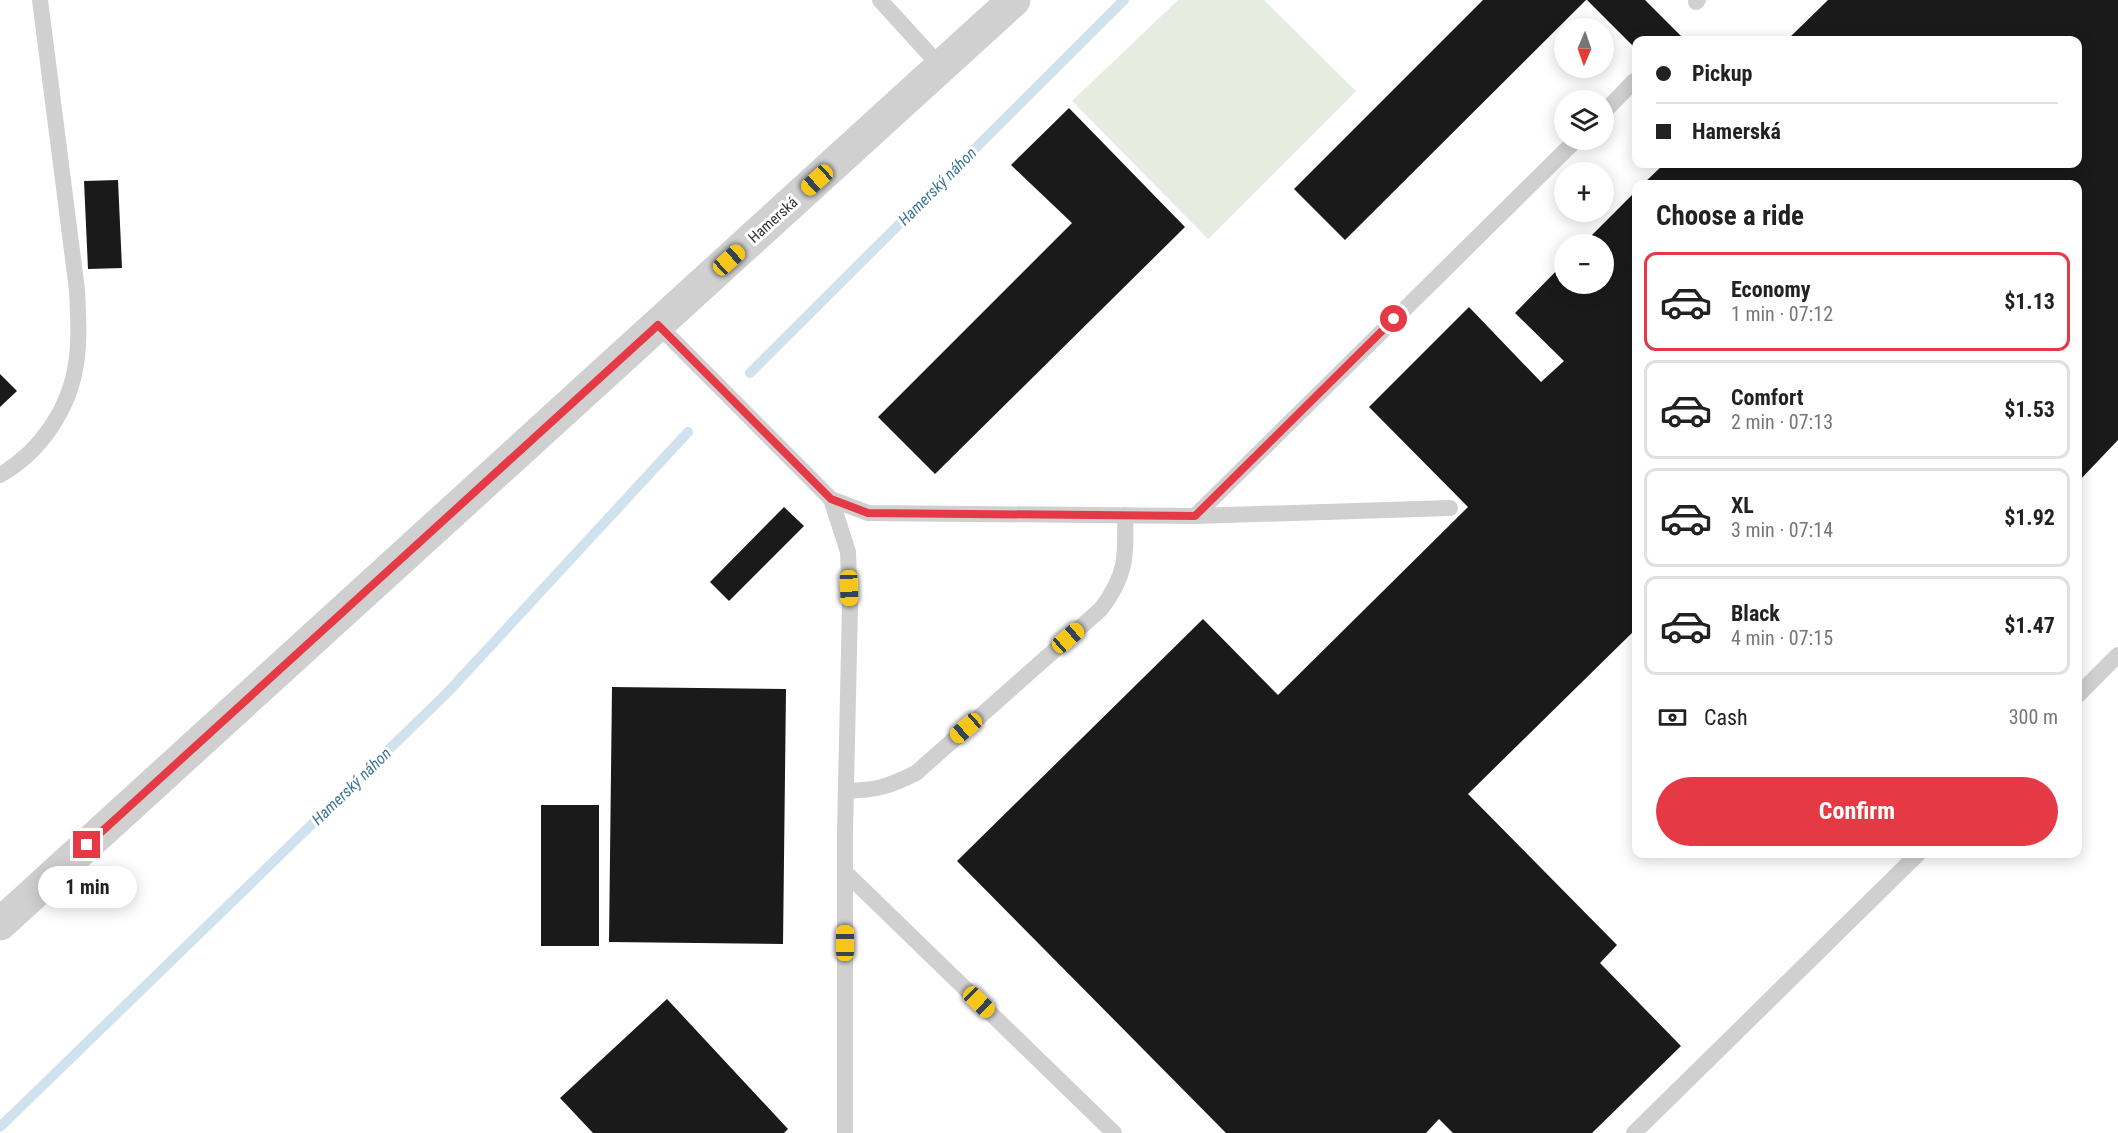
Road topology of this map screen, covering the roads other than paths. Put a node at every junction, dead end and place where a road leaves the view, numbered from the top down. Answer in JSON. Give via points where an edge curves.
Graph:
{"nodes":[{"id":1,"x":40,"y":0,"type":"edge"},
{"id":2,"x":880,"y":0,"type":"edge"},
{"id":3,"x":1014,"y":0,"type":"edge"},
{"id":4,"x":941,"y":67,"type":"junction"},
{"id":5,"x":1632,"y":83,"type":"edge"},
{"id":6,"x":1614,"y":102,"type":"edge"},
{"id":7,"x":1566,"y":150,"type":"edge"},
{"id":8,"x":658,"y":325,"type":"junction"},
{"id":9,"x":0,"y":475,"type":"edge"},
{"id":10,"x":831,"y":499,"type":"junction"},
{"id":11,"x":1450,"y":508,"type":"dead end"},
{"id":12,"x":1125,"y":515,"type":"junction"},
{"id":13,"x":1195,"y":516,"type":"junction"},
{"id":14,"x":2118,"y":655,"type":"edge"},
{"id":15,"x":2082,"y":691,"type":"edge"},
{"id":16,"x":846,"y":791,"type":"junction"},
{"id":17,"x":1914,"y":858,"type":"edge"},
{"id":18,"x":845,"y":872,"type":"junction"},
{"id":19,"x":0,"y":924,"type":"edge"},
{"id":20,"x":845,"y":1133,"type":"edge"},
{"id":21,"x":1114,"y":1133,"type":"edge"},
{"id":22,"x":1634,"y":1133,"type":"edge"}],
"edges":[{"from":1,"to":9,"type":"lane","via":[[77,290],[76,364],[71,390],[52,425],[35,448]]},
{"from":2,"to":4,"type":"lane"},
{"from":3,"to":4,"type":"street","name":"Hamerská"},
{"from":4,"to":8,"type":"street","name":"Hamerská"},
{"from":5,"to":6,"type":"lane"},
{"from":7,"to":13,"type":"lane"},
{"from":8,"to":10,"type":"lane"},
{"from":8,"to":19,"type":"street","name":"Hamerská"},
{"from":10,"to":12,"type":"lane","via":[[868,513]]},
{"from":10,"to":16,"type":"lane","via":[[848,552]]},
{"from":11,"to":13,"type":"lane"},
{"from":12,"to":13,"type":"lane"},
{"from":12,"to":16,"type":"lane","via":[[1126,555],[1115,590],[1101,609],[916,773],[875,790]]},
{"from":14,"to":15,"type":"lane"},
{"from":16,"to":18,"type":"lane"},
{"from":17,"to":22,"type":"lane"},
{"from":18,"to":20,"type":"lane"},
{"from":18,"to":21,"type":"lane"}]}
